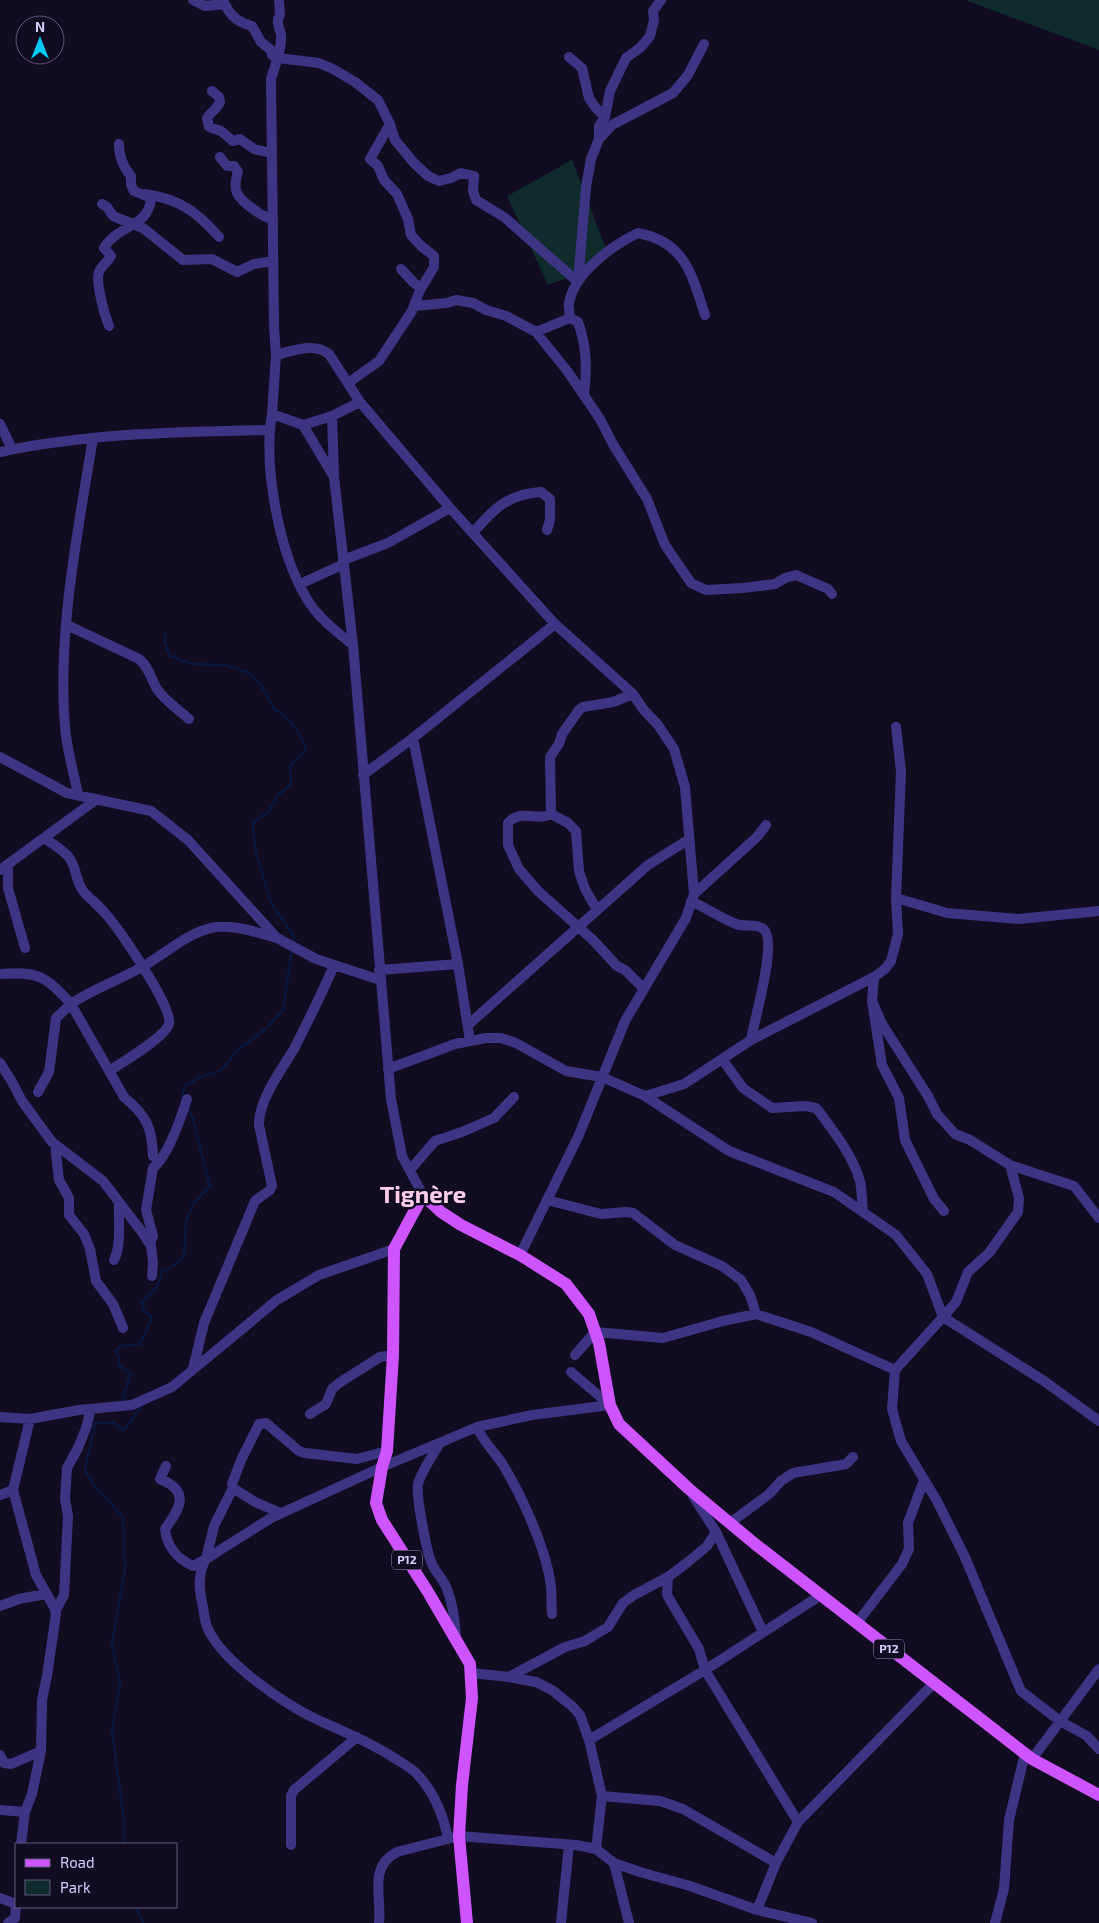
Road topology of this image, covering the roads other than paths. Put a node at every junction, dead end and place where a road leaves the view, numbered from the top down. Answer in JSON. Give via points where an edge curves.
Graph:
{"nodes":[{"id":1,"x":194,"y":0,"type":"edge"},
{"id":2,"x":279,"y":0,"type":"edge"},
{"id":3,"x":661,"y":0,"type":"edge"},
{"id":4,"x":704,"y":44,"type":"dead end"},
{"id":5,"x":569,"y":57,"type":"dead end"},
{"id":6,"x":278,"y":58,"type":"junction"},
{"id":7,"x":212,"y":91,"type":"dead end"},
{"id":8,"x":605,"y":117,"type":"junction"},
{"id":9,"x":390,"y":124,"type":"junction"},
{"id":10,"x":599,"y":139,"type":"junction"},
{"id":11,"x":119,"y":144,"type":"dead end"},
{"id":12,"x":272,"y":153,"type":"junction"},
{"id":13,"x":220,"y":157,"type":"dead end"},
{"id":14,"x":144,"y":194,"type":"junction"},
{"id":15,"x":102,"y":204,"type":"dead end"},
{"id":16,"x":273,"y":220,"type":"junction"},
{"id":17,"x":134,"y":224,"type":"junction"},
{"id":18,"x":219,"y":237,"type":"dead end"},
{"id":19,"x":273,"y":261,"type":"junction"},
{"id":20,"x":401,"y":269,"type":"dead end"},
{"id":21,"x":578,"y":282,"type":"junction"},
{"id":22,"x":421,"y":288,"type":"junction"},
{"id":23,"x":414,"y":306,"type":"junction"},
{"id":24,"x":705,"y":315,"type":"dead end"},
{"id":25,"x":570,"y":318,"type":"junction"},
{"id":26,"x":109,"y":326,"type":"dead end"},
{"id":27,"x":536,"y":332,"type":"junction"},
{"id":28,"x":276,"y":355,"type":"junction"},
{"id":29,"x":348,"y":383,"type":"junction"},
{"id":30,"x":584,"y":395,"type":"junction"},
{"id":31,"x":360,"y":402,"type":"junction"},
{"id":32,"x":272,"y":414,"type":"junction"},
{"id":33,"x":332,"y":416,"type":"junction"},
{"id":34,"x":0,"y":424,"type":"edge"},
{"id":35,"x":302,"y":425,"type":"junction"},
{"id":36,"x":270,"y":430,"type":"junction"},
{"id":37,"x":93,"y":438,"type":"junction"},
{"id":38,"x":12,"y":449,"type":"junction"},
{"id":39,"x":0,"y":452,"type":"edge"},
{"id":40,"x":334,"y":477,"type":"junction"},
{"id":41,"x":450,"y":508,"type":"junction"},
{"id":42,"x":547,"y":530,"type":"dead end"},
{"id":43,"x":473,"y":533,"type":"junction"},
{"id":44,"x":344,"y":562,"type":"junction"},
{"id":45,"x":300,"y":584,"type":"junction"},
{"id":46,"x":832,"y":594,"type":"dead end"},
{"id":47,"x":555,"y":624,"type":"junction"},
{"id":48,"x":67,"y":625,"type":"junction"},
{"id":49,"x":353,"y":645,"type":"junction"},
{"id":50,"x":633,"y":694,"type":"junction"},
{"id":51,"x":189,"y":719,"type":"dead end"},
{"id":52,"x":896,"y":727,"type":"dead end"},
{"id":53,"x":413,"y":738,"type":"junction"},
{"id":54,"x":0,"y":757,"type":"edge"},
{"id":55,"x":363,"y":775,"type":"junction"},
{"id":56,"x":78,"y":795,"type":"junction"},
{"id":57,"x":97,"y":799,"type":"junction"},
{"id":58,"x":551,"y":814,"type":"junction"},
{"id":59,"x":766,"y":825,"type":"dead end"},
{"id":60,"x":44,"y":838,"type":"junction"},
{"id":61,"x":688,"y":840,"type":"junction"},
{"id":62,"x":4,"y":867,"type":"edge"},
{"id":63,"x":693,"y":897,"type":"junction"},
{"id":64,"x":896,"y":898,"type":"junction"},
{"id":65,"x":597,"y":910,"type":"junction"},
{"id":66,"x":1099,"y":911,"type":"edge"},
{"id":67,"x":577,"y":927,"type":"junction"},
{"id":68,"x":277,"y":938,"type":"junction"},
{"id":69,"x":25,"y":948,"type":"dead end"},
{"id":70,"x":458,"y":964,"type":"junction"},
{"id":71,"x":334,"y":965,"type":"junction"},
{"id":72,"x":142,"y":967,"type":"junction"},
{"id":73,"x":0,"y":974,"type":"edge"},
{"id":74,"x":380,"y":975,"type":"junction"},
{"id":75,"x":874,"y":977,"type":"junction"},
{"id":76,"x":644,"y":989,"type":"junction"},
{"id":77,"x":872,"y":1001,"type":"junction"},
{"id":78,"x":71,"y":1004,"type":"junction"},
{"id":79,"x":468,"y":1025,"type":"junction"},
{"id":80,"x":751,"y":1040,"type":"junction"},
{"id":81,"x":470,"y":1041,"type":"junction"},
{"id":82,"x":722,"y":1059,"type":"junction"},
{"id":83,"x":0,"y":1063,"type":"edge"},
{"id":84,"x":388,"y":1069,"type":"junction"},
{"id":85,"x":109,"y":1071,"type":"junction"},
{"id":86,"x":602,"y":1077,"type":"junction"},
{"id":87,"x":38,"y":1092,"type":"dead end"},
{"id":88,"x":514,"y":1096,"type":"dead end"},
{"id":89,"x":645,"y":1096,"type":"junction"},
{"id":90,"x":187,"y":1099,"type":"dead end"},
{"id":91,"x":55,"y":1144,"type":"junction"},
{"id":92,"x":153,"y":1156,"type":"dead end"},
{"id":93,"x":1010,"y":1165,"type":"junction"},
{"id":94,"x":410,"y":1170,"type":"junction"},
{"id":95,"x":423,"y":1195,"type":"junction"},
{"id":96,"x":547,"y":1200,"type":"junction"},
{"id":97,"x":119,"y":1202,"type":"junction"},
{"id":98,"x":863,"y":1212,"type":"junction"},
{"id":99,"x":944,"y":1212,"type":"dead end"},
{"id":100,"x":1099,"y":1218,"type":"edge"},
{"id":101,"x":150,"y":1243,"type":"junction"},
{"id":102,"x":394,"y":1249,"type":"junction"},
{"id":103,"x":520,"y":1256,"type":"junction"},
{"id":104,"x":114,"y":1260,"type":"dead end"},
{"id":105,"x":152,"y":1276,"type":"dead end"},
{"id":106,"x":756,"y":1314,"type":"junction"},
{"id":107,"x":944,"y":1318,"type":"junction"},
{"id":108,"x":123,"y":1328,"type":"dead end"},
{"id":109,"x":595,"y":1332,"type":"junction"},
{"id":110,"x":393,"y":1356,"type":"junction"},
{"id":111,"x":575,"y":1356,"type":"dead end"},
{"id":112,"x":193,"y":1369,"type":"junction"},
{"id":113,"x":895,"y":1370,"type":"junction"},
{"id":114,"x":571,"y":1372,"type":"dead end"},
{"id":115,"x":610,"y":1405,"type":"junction"},
{"id":116,"x":91,"y":1409,"type":"junction"},
{"id":117,"x":310,"y":1414,"type":"dead end"},
{"id":118,"x":0,"y":1418,"type":"edge"},
{"id":119,"x":30,"y":1419,"type":"junction"},
{"id":120,"x":1099,"y":1421,"type":"edge"},
{"id":121,"x":477,"y":1427,"type":"junction"},
{"id":122,"x":440,"y":1444,"type":"junction"},
{"id":123,"x":387,"y":1451,"type":"junction"},
{"id":124,"x":853,"y":1457,"type":"dead end"},
{"id":125,"x":166,"y":1466,"type":"dead end"},
{"id":126,"x":382,"y":1467,"type":"junction"},
{"id":127,"x":924,"y":1480,"type":"junction"},
{"id":128,"x":233,"y":1488,"type":"junction"},
{"id":129,"x":689,"y":1489,"type":"junction"},
{"id":130,"x":13,"y":1490,"type":"junction"},
{"id":131,"x":0,"y":1495,"type":"edge"},
{"id":132,"x":281,"y":1514,"type":"junction"},
{"id":133,"x":730,"y":1523,"type":"junction"},
{"id":134,"x":716,"y":1532,"type":"junction"},
{"id":135,"x":206,"y":1559,"type":"junction"},
{"id":136,"x":668,"y":1577,"type":"junction"},
{"id":137,"x":46,"y":1594,"type":"junction"},
{"id":138,"x":821,"y":1595,"type":"junction"},
{"id":139,"x":0,"y":1606,"type":"edge"},
{"id":140,"x":56,"y":1610,"type":"junction"},
{"id":141,"x":552,"y":1614,"type":"dead end"},
{"id":142,"x":857,"y":1623,"type":"junction"},
{"id":143,"x":763,"y":1632,"type":"junction"},
{"id":144,"x":456,"y":1640,"type":"junction"},
{"id":145,"x":1099,"y":1669,"type":"edge"},
{"id":146,"x":705,"y":1670,"type":"junction"},
{"id":147,"x":471,"y":1673,"type":"junction"},
{"id":148,"x":509,"y":1677,"type":"junction"},
{"id":149,"x":933,"y":1684,"type":"junction"},
{"id":150,"x":1060,"y":1720,"type":"junction"},
{"id":151,"x":357,"y":1737,"type":"junction"},
{"id":152,"x":589,"y":1740,"type":"junction"},
{"id":153,"x":1099,"y":1749,"type":"edge"},
{"id":154,"x":41,"y":1751,"type":"junction"},
{"id":155,"x":0,"y":1755,"type":"edge"},
{"id":156,"x":1028,"y":1756,"type":"junction"},
{"id":157,"x":1099,"y":1795,"type":"edge"},
{"id":158,"x":602,"y":1796,"type":"junction"},
{"id":159,"x":0,"y":1810,"type":"edge"},
{"id":160,"x":25,"y":1812,"type":"junction"},
{"id":161,"x":798,"y":1822,"type":"junction"},
{"id":162,"x":454,"y":1838,"type":"junction"},
{"id":163,"x":21,"y":1843,"type":"edge"},
{"id":164,"x":569,"y":1845,"type":"junction"},
{"id":165,"x":292,"y":1846,"type":"dead end"},
{"id":166,"x":596,"y":1849,"type":"junction"},
{"id":167,"x":614,"y":1863,"type":"junction"},
{"id":168,"x":776,"y":1863,"type":"junction"},
{"id":169,"x":0,"y":1898,"type":"edge"},
{"id":170,"x":757,"y":1910,"type":"junction"},
{"id":171,"x":16,"y":1915,"type":"edge"},
{"id":172,"x":379,"y":1923,"type":"edge"},
{"id":173,"x":467,"y":1923,"type":"edge"},
{"id":174,"x":561,"y":1923,"type":"edge"},
{"id":175,"x":630,"y":1923,"type":"edge"},
{"id":176,"x":812,"y":1923,"type":"edge"},
{"id":177,"x":995,"y":1923,"type":"edge"}],
"edges":[{"from":1,"to":6,"type":"street","via":[[205,6],[225,4],[242,23],[252,26],[261,42]]},
{"from":2,"to":6,"type":"street","via":[[278,25],[281,33]]},
{"from":3,"to":8,"type":"street","via":[[653,10],[650,36],[626,58],[610,91]]},
{"from":4,"to":10,"type":"street","via":[[688,75],[673,93],[612,125]]},
{"from":5,"to":8,"type":"street","via":[[582,68],[589,98]]},
{"from":6,"to":9,"type":"street","via":[[333,68],[378,100]]},
{"from":6,"to":12,"type":"street","via":[[271,79]]},
{"from":7,"to":12,"type":"street","via":[[220,102],[207,118],[209,127],[221,130],[233,141],[240,139],[254,149]]},
{"from":8,"to":10,"type":"street","via":[[599,126]]},
{"from":9,"to":21,"type":"street","via":[[395,140],[428,176],[439,181],[461,173],[474,176],[476,200],[504,217]]},
{"from":9,"to":22,"type":"street","via":[[370,159],[397,194],[411,235],[434,256],[434,267]]},
{"from":10,"to":21,"type":"street","via":[[586,187]]},
{"from":11,"to":14,"type":"street","via":[[119,153],[124,168],[131,176],[134,191]]},
{"from":12,"to":16,"type":"street"},
{"from":13,"to":16,"type":"street","via":[[238,172],[235,181],[237,193],[264,218]]},
{"from":14,"to":17,"type":"street","via":[[151,198],[150,206],[140,222]]},
{"from":14,"to":18,"type":"street","via":[[164,197],[186,208],[199,216]]},
{"from":15,"to":17,"type":"street","via":[[113,216]]},
{"from":16,"to":19,"type":"street"},
{"from":17,"to":19,"type":"street","via":[[183,260],[212,259],[237,272],[254,264]]},
{"from":17,"to":26,"type":"street","via":[[110,239],[104,248],[110,256],[98,272],[101,302]]},
{"from":19,"to":28,"type":"street"},
{"from":20,"to":22,"type":"street"},
{"from":21,"to":24,"type":"street","via":[[591,267],[626,240],[638,233],[653,236],[672,248],[688,265]]},
{"from":21,"to":25,"type":"street","via":[[568,303]]},
{"from":22,"to":23,"type":"street"},
{"from":23,"to":27,"type":"street","via":[[456,300],[474,303]]},
{"from":23,"to":29,"type":"street","via":[[379,361]]},
{"from":25,"to":27,"type":"street"},
{"from":25,"to":30,"type":"street","via":[[578,322],[584,339],[587,364]]},
{"from":27,"to":30,"type":"street"},
{"from":28,"to":29,"type":"street","via":[[310,348],[324,350],[333,358]]},
{"from":28,"to":32,"type":"street"},
{"from":29,"to":31,"type":"street"},
{"from":30,"to":46,"type":"street","via":[[647,499],[665,545],[691,583],[706,590],[743,588],[775,584],[796,575],[828,589]]},
{"from":31,"to":33,"type":"street"},
{"from":31,"to":41,"type":"street"},
{"from":32,"to":35,"type":"street"},
{"from":32,"to":36,"type":"street"},
{"from":33,"to":35,"type":"street"},
{"from":33,"to":40,"type":"street"},
{"from":34,"to":38,"type":"street"},
{"from":35,"to":40,"type":"street"},
{"from":36,"to":37,"type":"street","via":[[149,432]]},
{"from":36,"to":45,"type":"street","via":[[276,512],[285,547]]},
{"from":37,"to":38,"type":"street"},
{"from":37,"to":48,"type":"street"},
{"from":38,"to":39,"type":"street"},
{"from":40,"to":44,"type":"street"},
{"from":41,"to":43,"type":"street"},
{"from":41,"to":44,"type":"street","via":[[388,543]]},
{"from":42,"to":43,"type":"street","via":[[550,499],[542,492],[504,502]]},
{"from":43,"to":47,"type":"street"},
{"from":44,"to":45,"type":"street"},
{"from":44,"to":49,"type":"street"},
{"from":45,"to":49,"type":"street","via":[[308,600],[328,624]]},
{"from":47,"to":50,"type":"street"},
{"from":47,"to":53,"type":"street"},
{"from":48,"to":51,"type":"street","via":[[139,659],[148,668],[164,699]]},
{"from":48,"to":56,"type":"street","via":[[63,688],[65,730]]},
{"from":49,"to":55,"type":"street"},
{"from":50,"to":58,"type":"street","via":[[613,702],[581,708],[562,734],[550,757]]},
{"from":50,"to":61,"type":"street","via":[[674,749],[685,787]]},
{"from":52,"to":64,"type":"street","via":[[901,771]]},
{"from":53,"to":55,"type":"street"},
{"from":53,"to":70,"type":"street"},
{"from":54,"to":56,"type":"street","via":[[56,788]]},
{"from":55,"to":74,"type":"street"},
{"from":56,"to":57,"type":"street"},
{"from":57,"to":60,"type":"street"},
{"from":57,"to":68,"type":"street","via":[[151,811],[188,840]]},
{"from":58,"to":65,"type":"street","via":[[576,830],[579,871]]},
{"from":58,"to":67,"type":"street","via":[[514,818],[508,823],[508,845],[516,864],[538,891]]},
{"from":59,"to":63,"type":"street"},
{"from":60,"to":62,"type":"street"},
{"from":60,"to":72,"type":"street","via":[[69,857],[83,890],[123,935]]},
{"from":61,"to":63,"type":"street"},
{"from":61,"to":65,"type":"street","via":[[648,866]]},
{"from":62,"to":69,"type":"street"},
{"from":63,"to":76,"type":"street","via":[[686,918]]},
{"from":63,"to":80,"type":"street","via":[[736,924],[762,928],[766,932],[766,973]]},
{"from":64,"to":66,"type":"street","via":[[947,913],[1019,919]]},
{"from":64,"to":75,"type":"street","via":[[898,934],[891,961]]},
{"from":65,"to":67,"type":"street"},
{"from":67,"to":76,"type":"street"},
{"from":67,"to":79,"type":"street"},
{"from":68,"to":71,"type":"street"},
{"from":68,"to":72,"type":"street","via":[[242,928],[215,928],[197,933]]},
{"from":70,"to":74,"type":"street"},
{"from":70,"to":79,"type":"street"},
{"from":71,"to":74,"type":"street"},
{"from":71,"to":112,"type":"street","via":[[260,1116],[259,1125],[272,1186],[256,1201],[204,1323]]},
{"from":72,"to":78,"type":"street"},
{"from":72,"to":85,"type":"street","via":[[164,1002],[169,1024],[151,1043]]},
{"from":73,"to":78,"type":"street","via":[[38,976],[49,981]]},
{"from":74,"to":84,"type":"street"},
{"from":75,"to":77,"type":"street"},
{"from":75,"to":80,"type":"street"},
{"from":76,"to":86,"type":"street","via":[[625,1021]]},
{"from":77,"to":93,"type":"street","via":[[882,1024],[937,1114],[955,1134]]},
{"from":77,"to":99,"type":"street","via":[[882,1065],[899,1098],[905,1140],[934,1199]]},
{"from":78,"to":85,"type":"street"},
{"from":78,"to":87,"type":"street","via":[[56,1018],[49,1072]]},
{"from":79,"to":81,"type":"street"},
{"from":80,"to":82,"type":"street"},
{"from":81,"to":84,"type":"street"},
{"from":81,"to":86,"type":"street","via":[[501,1038],[516,1042],[566,1071]]},
{"from":82,"to":89,"type":"street","via":[[684,1084]]},
{"from":82,"to":98,"type":"street","via":[[743,1088],[772,1108],[805,1106],[818,1110],[856,1170]]},
{"from":83,"to":91,"type":"street","via":[[22,1101]]},
{"from":84,"to":94,"type":"street","via":[[402,1156]]},
{"from":85,"to":92,"type":"street","via":[[124,1097],[146,1119]]},
{"from":86,"to":89,"type":"street"},
{"from":86,"to":96,"type":"street","via":[[578,1137]]},
{"from":88,"to":94,"type":"street","via":[[494,1118],[435,1141]]},
{"from":89,"to":98,"type":"street","via":[[728,1151],[834,1192]]},
{"from":90,"to":101,"type":"street","via":[[177,1130],[161,1162],[153,1168],[146,1210],[153,1236]]},
{"from":91,"to":97,"type":"street","via":[[103,1182]]},
{"from":91,"to":108,"type":"street","via":[[59,1180],[69,1198],[69,1215],[84,1234],[96,1281],[113,1304]]},
{"from":93,"to":100,"type":"street","via":[[1074,1186]]},
{"from":93,"to":107,"type":"street","via":[[1019,1198],[1018,1212],[989,1253],[968,1272],[956,1302]]},
{"from":94,"to":95,"type":"street"},
{"from":95,"to":102,"type":"main road","number":"P12"},
{"from":95,"to":103,"type":"main road","number":"P12","via":[[461,1225]]},
{"from":96,"to":103,"type":"street"},
{"from":96,"to":106,"type":"street","via":[[601,1214],[633,1213],[675,1245],[722,1266],[741,1280]]},
{"from":97,"to":101,"type":"street"},
{"from":97,"to":104,"type":"street"},
{"from":98,"to":107,"type":"street","via":[[896,1235],[928,1274]]},
{"from":101,"to":105,"type":"street"},
{"from":102,"to":110,"type":"main road","number":"P12"},
{"from":102,"to":112,"type":"street","via":[[319,1275],[277,1300]]},
{"from":103,"to":109,"type":"main road","number":"P12","via":[[566,1284],[588,1314]]},
{"from":106,"to":109,"type":"street","via":[[663,1338]]},
{"from":106,"to":113,"type":"street","via":[[811,1332]]},
{"from":107,"to":113,"type":"street"},
{"from":107,"to":120,"type":"street","via":[[1044,1381]]},
{"from":109,"to":111,"type":"street"},
{"from":109,"to":115,"type":"main road","number":"P12"},
{"from":110,"to":117,"type":"street","via":[[380,1357],[339,1382],[326,1404]]},
{"from":110,"to":123,"type":"main road","number":"P12"},
{"from":112,"to":116,"type":"street","via":[[172,1387],[132,1405]]},
{"from":113,"to":127,"type":"street","via":[[894,1417],[901,1441]]},
{"from":114,"to":115,"type":"street"},
{"from":115,"to":121,"type":"street"},
{"from":115,"to":129,"type":"main road","number":"P12","via":[[619,1424]]},
{"from":116,"to":119,"type":"street"},
{"from":116,"to":140,"type":"street","via":[[78,1448],[67,1468],[64,1595]]},
{"from":118,"to":119,"type":"street"},
{"from":119,"to":130,"type":"street"},
{"from":121,"to":122,"type":"street"},
{"from":121,"to":141,"type":"street","via":[[482,1440],[514,1483],[543,1549],[551,1586]]},
{"from":122,"to":126,"type":"street"},
{"from":122,"to":144,"type":"street","via":[[418,1485],[420,1514],[432,1565],[448,1590]]},
{"from":123,"to":126,"type":"main road","number":"P12"},
{"from":123,"to":128,"type":"street","via":[[357,1459],[305,1453],[266,1423],[259,1424],[241,1460]]},
{"from":124,"to":133,"type":"street","via":[[846,1464],[786,1476],[769,1494]]},
{"from":125,"to":135,"type":"street","via":[[160,1479],[171,1483],[179,1492],[180,1502],[177,1513],[165,1529],[166,1540],[180,1560],[192,1566]]},
{"from":126,"to":132,"type":"street"},
{"from":126,"to":144,"type":"main road","number":"P12","via":[[376,1502],[382,1520]]},
{"from":127,"to":142,"type":"street","via":[[908,1523],[909,1549],[902,1564]]},
{"from":127,"to":150,"type":"street","via":[[964,1555],[1021,1691]]},
{"from":128,"to":132,"type":"street"},
{"from":128,"to":135,"type":"street","via":[[214,1526]]},
{"from":129,"to":133,"type":"main road","number":"P12"},
{"from":129,"to":134,"type":"street"},
{"from":130,"to":131,"type":"street"},
{"from":130,"to":137,"type":"street","via":[[36,1575]]},
{"from":132,"to":135,"type":"street"},
{"from":133,"to":138,"type":"main road","number":"P12"},
{"from":134,"to":136,"type":"street","via":[[707,1546]]},
{"from":134,"to":143,"type":"street"},
{"from":135,"to":151,"type":"street","via":[[200,1574],[200,1593],[208,1629],[229,1658],[293,1707]]},
{"from":136,"to":146,"type":"street","via":[[667,1595],[699,1649]]},
{"from":136,"to":148,"type":"street","via":[[623,1603],[608,1627],[598,1634]]},
{"from":137,"to":139,"type":"street"},
{"from":137,"to":140,"type":"street"},
{"from":138,"to":142,"type":"main road","number":"P12"},
{"from":138,"to":143,"type":"street"},
{"from":140,"to":154,"type":"street","via":[[42,1700]]},
{"from":142,"to":149,"type":"main road","number":"P12"},
{"from":143,"to":146,"type":"street"},
{"from":144,"to":147,"type":"main road","number":"P12","via":[[470,1664]]},
{"from":145,"to":150,"type":"street"},
{"from":146,"to":152,"type":"street"},
{"from":146,"to":161,"type":"street"},
{"from":147,"to":148,"type":"street"},
{"from":147,"to":162,"type":"main road","number":"P12","via":[[472,1698]]},
{"from":148,"to":152,"type":"street","via":[[536,1682],[552,1690],[580,1715]]},
{"from":149,"to":156,"type":"main road","number":"P12"},
{"from":149,"to":161,"type":"street"},
{"from":150,"to":153,"type":"street","via":[[1087,1736]]},
{"from":150,"to":156,"type":"street"},
{"from":151,"to":162,"type":"street","via":[[414,1771],[440,1808]]},
{"from":151,"to":165,"type":"street","via":[[294,1790]]},
{"from":152,"to":158,"type":"street"},
{"from":154,"to":155,"type":"street","via":[[11,1764],[4,1763]]},
{"from":154,"to":160,"type":"street"},
{"from":156,"to":157,"type":"main road","number":"P12"},
{"from":156,"to":177,"type":"street","via":[[1010,1820],[1004,1889]]},
{"from":158,"to":166,"type":"street"},
{"from":158,"to":168,"type":"street","via":[[669,1803]]},
{"from":159,"to":160,"type":"street"},
{"from":160,"to":163,"type":"street"},
{"from":161,"to":168,"type":"street"},
{"from":162,"to":164,"type":"street"},
{"from":162,"to":172,"type":"street","via":[[388,1856],[378,1878]]},
{"from":162,"to":173,"type":"main road","number":"P12"},
{"from":164,"to":166,"type":"street"},
{"from":164,"to":174,"type":"street"},
{"from":166,"to":167,"type":"street"},
{"from":167,"to":170,"type":"street"},
{"from":167,"to":175,"type":"street"},
{"from":168,"to":170,"type":"street"},
{"from":169,"to":171,"type":"street"},
{"from":170,"to":176,"type":"street"}]}
